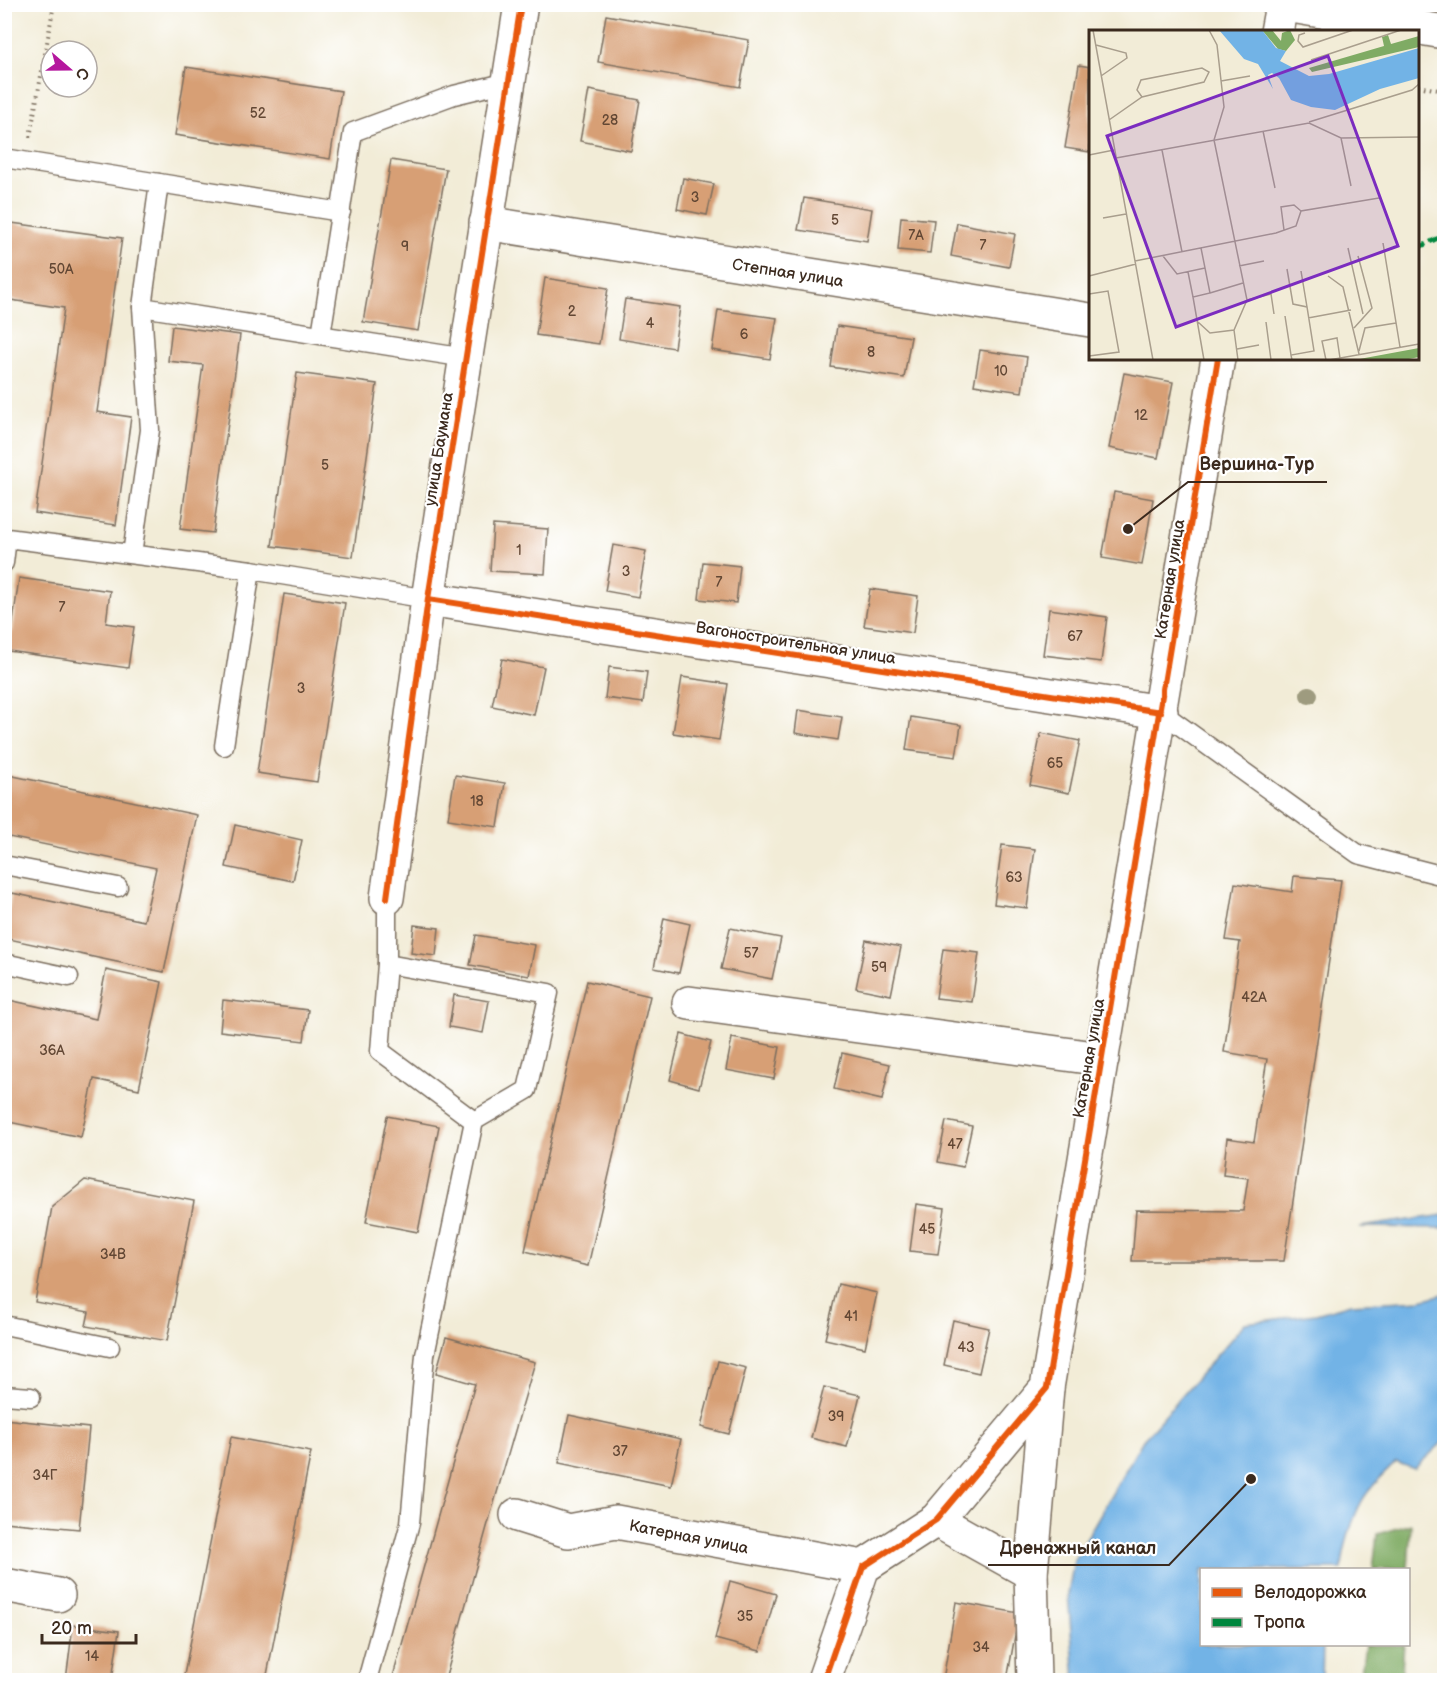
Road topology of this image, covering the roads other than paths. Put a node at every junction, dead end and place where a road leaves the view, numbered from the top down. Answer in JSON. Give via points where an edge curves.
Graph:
{"nodes":[{"id":1,"x":521,"y":4,"type":"edge"},
{"id":2,"x":1281,"y":5,"type":"edge"},
{"id":3,"x":1336,"y":9,"type":"edge"},
{"id":4,"x":1277,"y":30,"type":"edge"},
{"id":5,"x":1444,"y":32,"type":"edge"},
{"id":6,"x":508,"y":82,"type":"junction"},
{"id":7,"x":4,"y":158,"type":"edge"},
{"id":8,"x":159,"y":183,"type":"junction"},
{"id":9,"x":341,"y":212,"type":"junction"},
{"id":10,"x":486,"y":223,"type":"junction"},
{"id":11,"x":142,"y":307,"type":"junction"},
{"id":12,"x":1089,"y":320,"type":"edge"},
{"id":13,"x":321,"y":335,"type":"junction"},
{"id":14,"x":466,"y":358,"type":"junction"},
{"id":15,"x":1218,"y":360,"type":"edge"},
{"id":16,"x":6,"y":537,"type":"edge"},
{"id":17,"x":132,"y":554,"type":"junction"},
{"id":18,"x":4,"y":563,"type":"edge"},
{"id":19,"x":251,"y":570,"type":"junction"},
{"id":20,"x":428,"y":598,"type":"junction"},
{"id":21,"x":1161,"y":712,"type":"junction"},
{"id":22,"x":224,"y":746,"type":"dead end"},
{"id":23,"x":4,"y":865,"type":"edge"},
{"id":24,"x":1444,"y":876,"type":"edge"},
{"id":25,"x":118,"y":887,"type":"dead end"},
{"id":26,"x":387,"y":898,"type":"joint"},
{"id":27,"x":4,"y":963,"type":"edge"},
{"id":28,"x":387,"y":964,"type":"junction"},
{"id":29,"x":69,"y":977,"type":"dead end"},
{"id":30,"x":689,"y":1003,"type":"dead end"},
{"id":31,"x":1102,"y":1059,"type":"junction"},
{"id":32,"x":474,"y":1121,"type":"junction"},
{"id":33,"x":4,"y":1325,"type":"edge"},
{"id":34,"x":111,"y":1347,"type":"dead end"},
{"id":35,"x":1047,"y":1388,"type":"junction"},
{"id":36,"x":4,"y":1395,"type":"edge"},
{"id":37,"x":31,"y":1397,"type":"dead end"},
{"id":38,"x":517,"y":1515,"type":"dead end"},
{"id":39,"x":936,"y":1520,"type":"junction"},
{"id":40,"x":863,"y":1567,"type":"junction"},
{"id":41,"x":1031,"y":1573,"type":"junction"},
{"id":42,"x":4,"y":1585,"type":"edge"},
{"id":43,"x":58,"y":1595,"type":"dead end"},
{"id":44,"x":369,"y":1673,"type":"dead end"},
{"id":45,"x":824,"y":1680,"type":"edge"},
{"id":46,"x":1034,"y":1680,"type":"edge"}],
"edges":[{"from":1,"to":6,"type":"street","name":"улица Баумана"},
{"from":2,"to":3,"type":"street"},
{"from":2,"to":4,"type":"street"},
{"from":3,"to":5,"type":"street"},
{"from":6,"to":9,"type":"lane","via":[[454,95],[353,132]]},
{"from":6,"to":10,"type":"street","name":"улица Баумана"},
{"from":7,"to":8,"type":"lane"},
{"from":8,"to":9,"type":"lane"},
{"from":8,"to":11,"type":"lane"},
{"from":9,"to":13,"type":"lane"},
{"from":10,"to":12,"type":"street","name":"Степная улица"},
{"from":10,"to":14,"type":"street","name":"улица Баумана"},
{"from":11,"to":13,"type":"lane"},
{"from":11,"to":17,"type":"lane","via":[[150,430]]},
{"from":13,"to":14,"type":"lane"},
{"from":14,"to":20,"type":"street","name":"улица Баумана"},
{"from":15,"to":21,"type":"street","name":"Катерная улица"},
{"from":16,"to":17,"type":"lane"},
{"from":16,"to":18,"type":"lane"},
{"from":17,"to":19,"type":"lane"},
{"from":19,"to":20,"type":"lane"},
{"from":19,"to":22,"type":"lane"},
{"from":20,"to":21,"type":"street","name":"Вагоностроительная улица"},
{"from":20,"to":26,"type":"street","name":"улица Баумана"},
{"from":21,"to":24,"type":"lane","via":[[1358,854]]},
{"from":21,"to":31,"type":"street","name":"Катерная улица"},
{"from":23,"to":25,"type":"lane"},
{"from":26,"to":28,"type":"lane"},
{"from":27,"to":29,"type":"lane"},
{"from":28,"to":32,"type":"lane","via":[[380,1051]]},
{"from":28,"to":32,"type":"lane","via":[[549,993],[527,1090]]},
{"from":30,"to":31,"type":"street","name":"Катерная улица"},
{"from":31,"to":35,"type":"street","name":"Катерная улица"},
{"from":32,"to":44,"type":"lane","via":[[425,1355],[410,1523]]},
{"from":33,"to":34,"type":"lane"},
{"from":35,"to":39,"type":"street"},
{"from":35,"to":41,"type":"street","name":"Катерная улица"},
{"from":36,"to":37,"type":"lane"},
{"from":38,"to":40,"type":"street","name":"Катерная улица","via":[[568,1531],[616,1522]]},
{"from":39,"to":40,"type":"street"},
{"from":39,"to":41,"type":"street"},
{"from":40,"to":45,"type":"street"},
{"from":41,"to":46,"type":"street","name":"Катерная улица"},
{"from":42,"to":43,"type":"street"}]}
